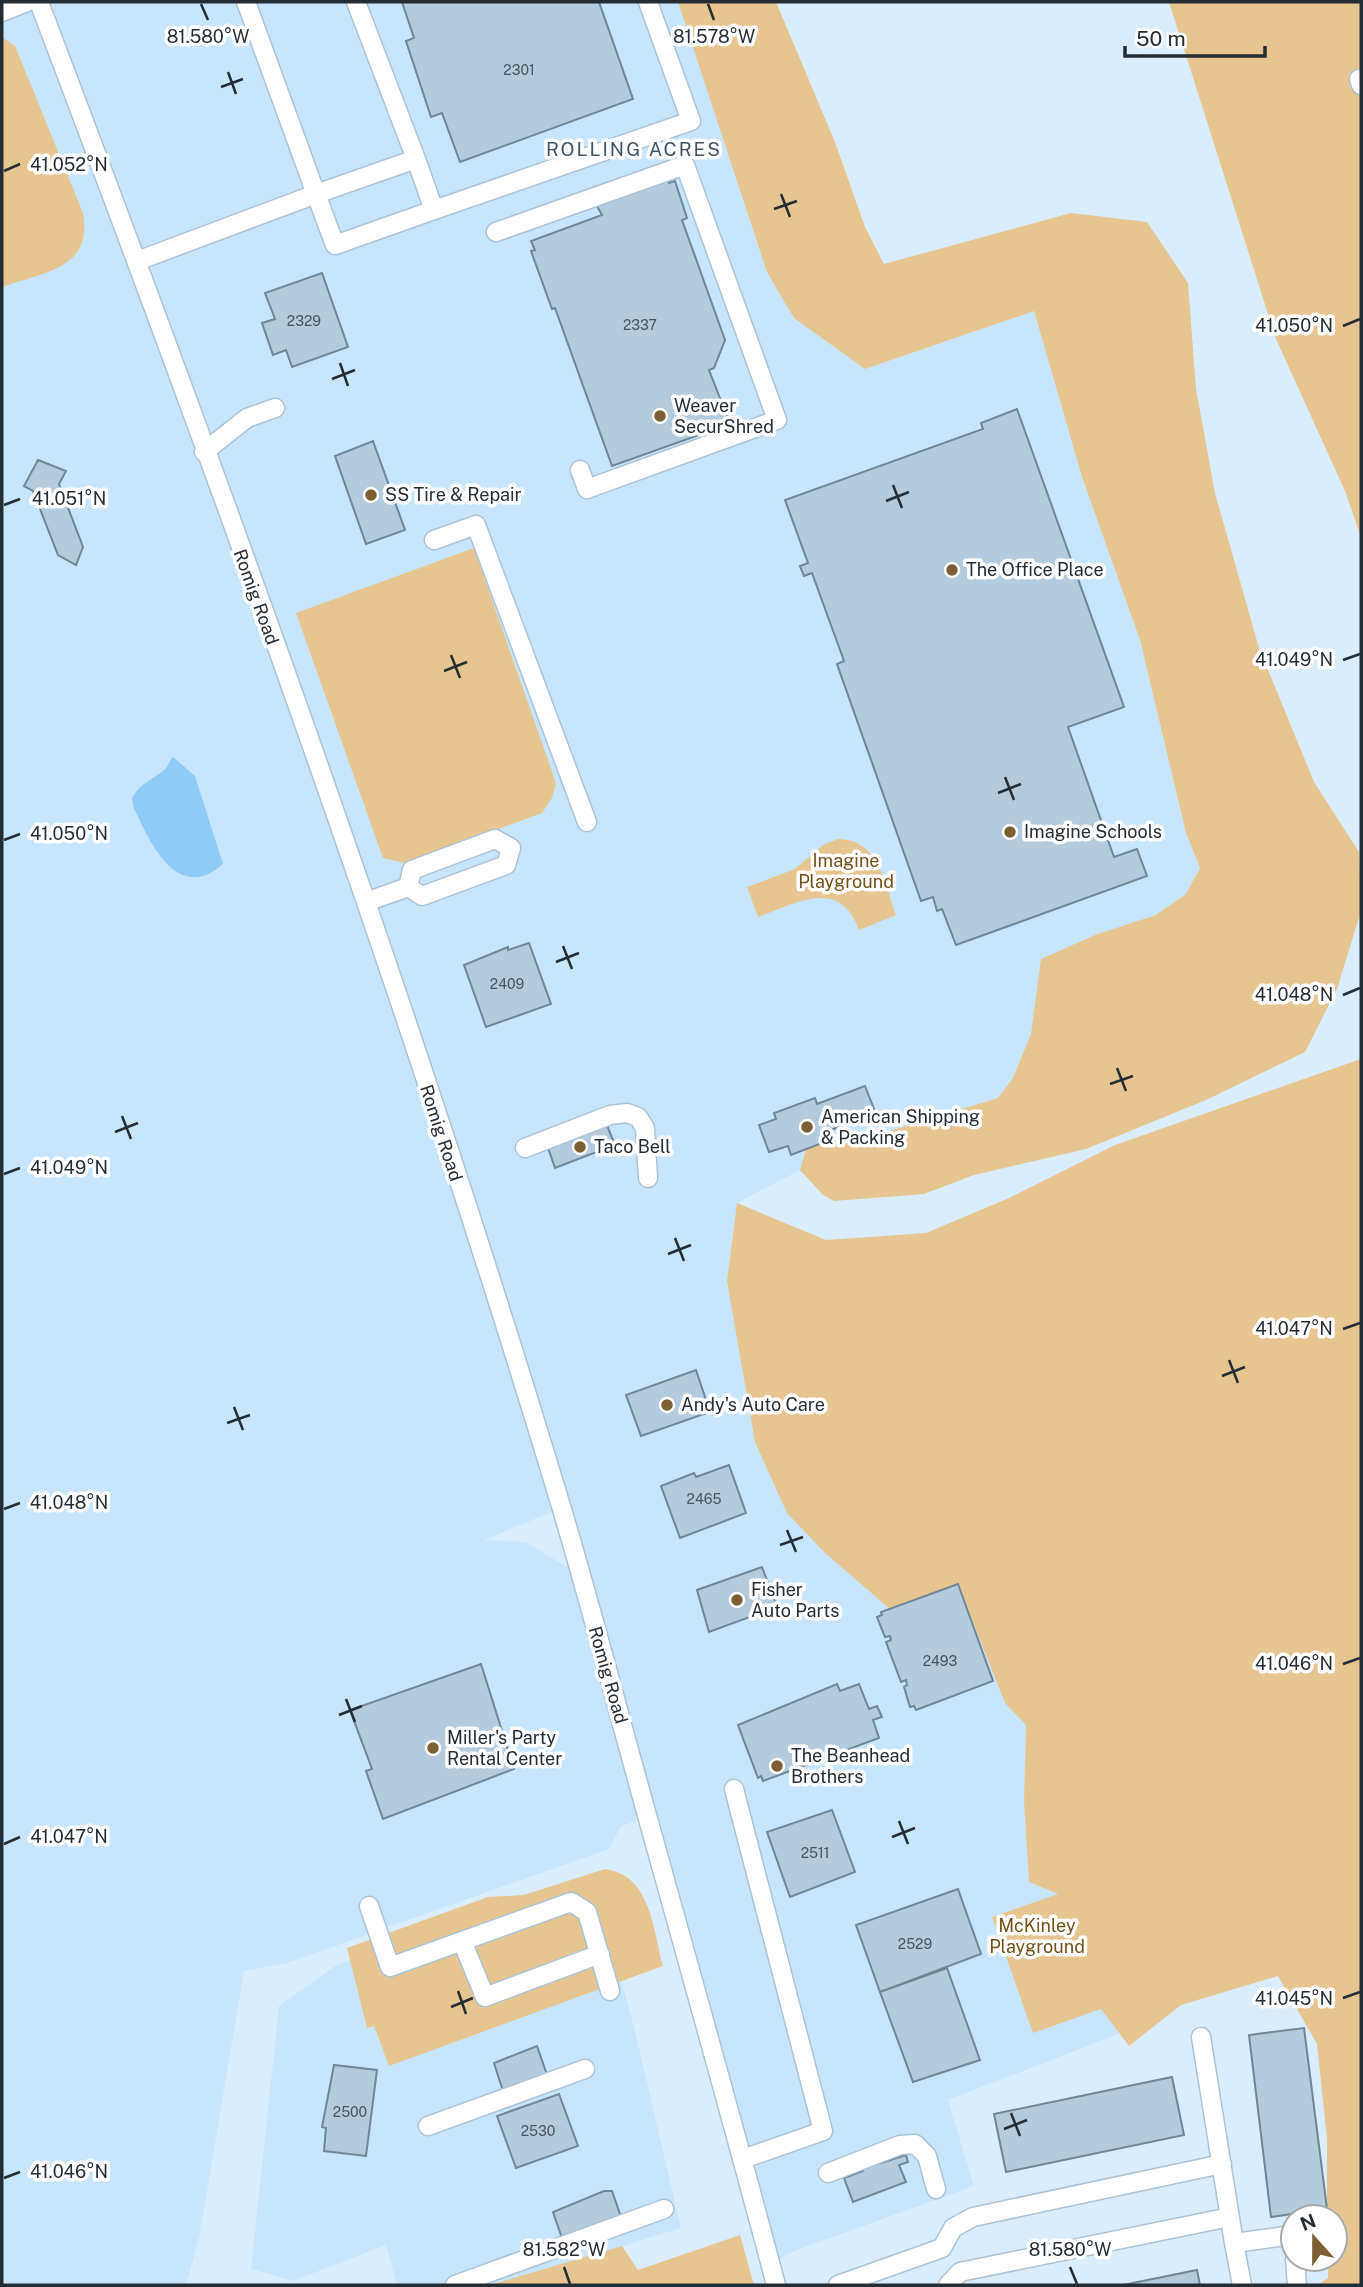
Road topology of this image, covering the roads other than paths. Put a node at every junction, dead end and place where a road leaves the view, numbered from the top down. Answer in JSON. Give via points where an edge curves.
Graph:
{"nodes":[{"id":1,"x":27,"y":2,"type":"edge"},
{"id":2,"x":39,"y":2,"type":"edge"},
{"id":3,"x":246,"y":2,"type":"edge"},
{"id":4,"x":356,"y":2,"type":"edge"},
{"id":5,"x":648,"y":2,"type":"edge"},
{"id":6,"x":2,"y":12,"type":"edge"},
{"id":7,"x":416,"y":159,"type":"junction"},
{"id":8,"x":316,"y":194,"type":"junction"},
{"id":9,"x":434,"y":210,"type":"junction"},
{"id":10,"x":496,"y":232,"type":"dead end"},
{"id":11,"x":137,"y":261,"type":"junction"},
{"id":12,"x":275,"y":408,"type":"dead end"},
{"id":13,"x":204,"y":452,"type":"junction"},
{"id":14,"x":580,"y":470,"type":"dead end"},
{"id":15,"x":434,"y":540,"type":"dead end"},
{"id":16,"x":587,"y":822,"type":"dead end"},
{"id":17,"x":408,"y":887,"type":"junction"},
{"id":18,"x":366,"y":902,"type":"junction"},
{"id":19,"x":525,"y":1148,"type":"dead end"},
{"id":20,"x":648,"y":1178,"type":"dead end"},
{"id":21,"x":734,"y":1789,"type":"dead end"},
{"id":22,"x":369,"y":1906,"type":"dead end"},
{"id":23,"x":463,"y":1941,"type":"junction"},
{"id":24,"x":600,"y":1954,"type":"junction"},
{"id":25,"x":610,"y":1991,"type":"dead end"},
{"id":26,"x":1201,"y":2037,"type":"dead end"},
{"id":27,"x":585,"y":2069,"type":"dead end"},
{"id":28,"x":428,"y":2126,"type":"dead end"},
{"id":29,"x":743,"y":2159,"type":"junction"},
{"id":30,"x":1222,"y":2164,"type":"junction"},
{"id":31,"x":828,"y":2173,"type":"dead end"},
{"id":32,"x":936,"y":2189,"type":"dead end"},
{"id":33,"x":664,"y":2209,"type":"dead end"},
{"id":34,"x":1230,"y":2217,"type":"junction"},
{"id":35,"x":1279,"y":2238,"type":"edge"},
{"id":36,"x":1234,"y":2243,"type":"junction"},
{"id":37,"x":942,"y":2248,"type":"junction"},
{"id":38,"x":950,"y":2284,"type":"edge"},
{"id":39,"x":454,"y":2285,"type":"edge"},
{"id":40,"x":776,"y":2285,"type":"edge"},
{"id":41,"x":838,"y":2285,"type":"edge"},
{"id":42,"x":1241,"y":2285,"type":"edge"}],
"edges":[{"from":1,"to":6,"type":"street"},
{"from":2,"to":11,"type":"street","name":"Romig Road"},
{"from":3,"to":8,"type":"street"},
{"from":4,"to":7,"type":"street"},
{"from":5,"to":9,"type":"street","via":[[691,121]]},
{"from":7,"to":8,"type":"street"},
{"from":7,"to":9,"type":"street"},
{"from":8,"to":9,"type":"street","via":[[335,245]]},
{"from":8,"to":11,"type":"street"},
{"from":10,"to":14,"type":"street","via":[[685,165],[777,421],[587,489]]},
{"from":11,"to":13,"type":"street","name":"Romig Road"},
{"from":12,"to":13,"type":"street","via":[[247,418]]},
{"from":13,"to":18,"type":"street","name":"Romig Road"},
{"from":15,"to":16,"type":"street","via":[[476,525]]},
{"from":17,"to":17,"type":"street","via":[[422,896],[506,865],[511,848],[495,839],[412,870]]},
{"from":17,"to":18,"type":"street"},
{"from":18,"to":29,"type":"street","name":"Romig Road","via":[[561,1507]]},
{"from":19,"to":20,"type":"street","via":[[627,1112],[638,1117],[645,1128]]},
{"from":21,"to":29,"type":"street","via":[[823,2131]]},
{"from":22,"to":23,"type":"street","via":[[390,1967]]},
{"from":23,"to":24,"type":"street","via":[[571,1902],[587,1912]]},
{"from":23,"to":24,"type":"street","via":[[485,1997]]},
{"from":24,"to":25,"type":"street"},
{"from":26,"to":30,"type":"street"},
{"from":27,"to":28,"type":"street"},
{"from":29,"to":40,"type":"street","name":"Romig Road"},
{"from":30,"to":34,"type":"street"},
{"from":30,"to":37,"type":"street","via":[[973,2217],[953,2228]]},
{"from":31,"to":32,"type":"street","via":[[900,2145],[915,2144],[927,2156]]},
{"from":33,"to":39,"type":"street"},
{"from":34,"to":36,"type":"street"},
{"from":34,"to":38,"type":"street","via":[[960,2272]]},
{"from":35,"to":36,"type":"street"},
{"from":36,"to":42,"type":"street"},
{"from":37,"to":38,"type":"street"},
{"from":37,"to":41,"type":"street"}]}
